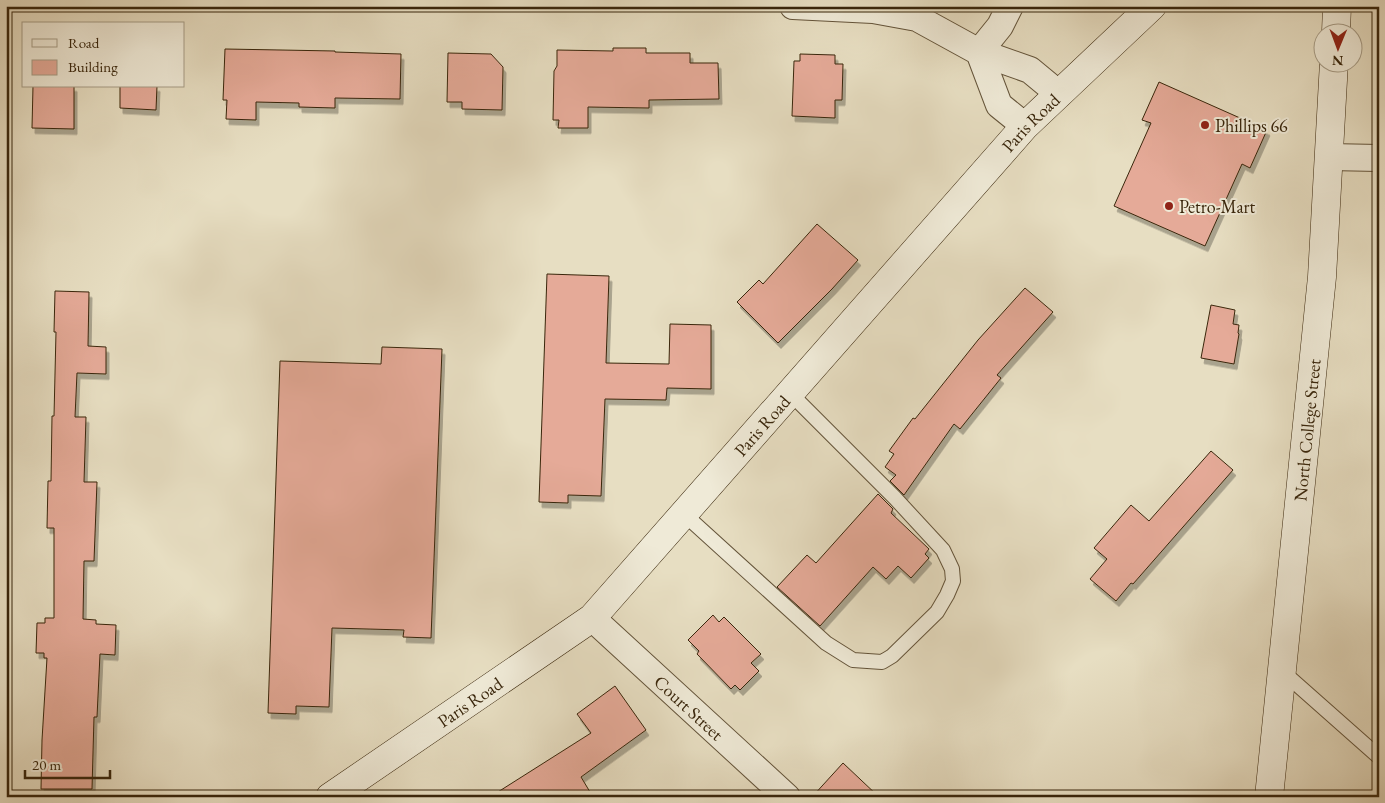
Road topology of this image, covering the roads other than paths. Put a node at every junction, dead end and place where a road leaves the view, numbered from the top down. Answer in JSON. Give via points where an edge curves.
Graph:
{"nodes":[{"id":1,"x":793,"y":6,"type":"edge"},
{"id":2,"x":1010,"y":6,"type":"edge"},
{"id":3,"x":1337,"y":6,"type":"edge"},
{"id":4,"x":873,"y":8,"type":"edge"},
{"id":5,"x":1145,"y":10,"type":"edge"},
{"id":6,"x":1336,"y":22,"type":"edge"},
{"id":7,"x":979,"y":52,"type":"junction"},
{"id":8,"x":1333,"y":72,"type":"edge"},
{"id":9,"x":1059,"y":94,"type":"junction"},
{"id":10,"x":1025,"y":126,"type":"junction"},
{"id":11,"x":1329,"y":157,"type":"junction"},
{"id":12,"x":1379,"y":158,"type":"edge"},
{"id":13,"x":790,"y":393,"type":"junction"},
{"id":14,"x":684,"y":514,"type":"junction"},
{"id":15,"x":592,"y":618,"type":"junction"},
{"id":16,"x":1283,"y":672,"type":"junction"},
{"id":17,"x":1379,"y":757,"type":"edge"},
{"id":18,"x":330,"y":797,"type":"edge"},
{"id":19,"x":788,"y":797,"type":"edge"},
{"id":20,"x":1269,"y":797,"type":"edge"}],
"edges":[{"from":1,"to":4,"type":"street"},
{"from":2,"to":7,"type":"street","via":[[1000,26]]},
{"from":3,"to":6,"type":"main road"},
{"from":4,"to":7,"type":"street","via":[[917,18]]},
{"from":5,"to":9,"type":"main road","name":"Paris Road"},
{"from":7,"to":9,"type":"street","via":[[1030,70]]},
{"from":7,"to":10,"type":"street","via":[[999,105]]},
{"from":8,"to":11,"type":"main road","name":"North College Street"},
{"from":9,"to":10,"type":"main road","name":"Paris Road"},
{"from":10,"to":13,"type":"main road","name":"Paris Road"},
{"from":11,"to":12,"type":"street"},
{"from":11,"to":16,"type":"main road","name":"North College Street","via":[[1322,277]]},
{"from":13,"to":14,"type":"main road","name":"Paris Road"},
{"from":13,"to":14,"type":"lane","via":[[944,550],[953,581],[936,612],[882,662],[853,660],[826,643]]},
{"from":14,"to":15,"type":"main road","name":"Paris Road"},
{"from":15,"to":18,"type":"main road","name":"Paris Road"},
{"from":15,"to":19,"type":"street","name":"Court Street"},
{"from":16,"to":17,"type":"lane"},
{"from":16,"to":20,"type":"main road","name":"North College Street"}]}
